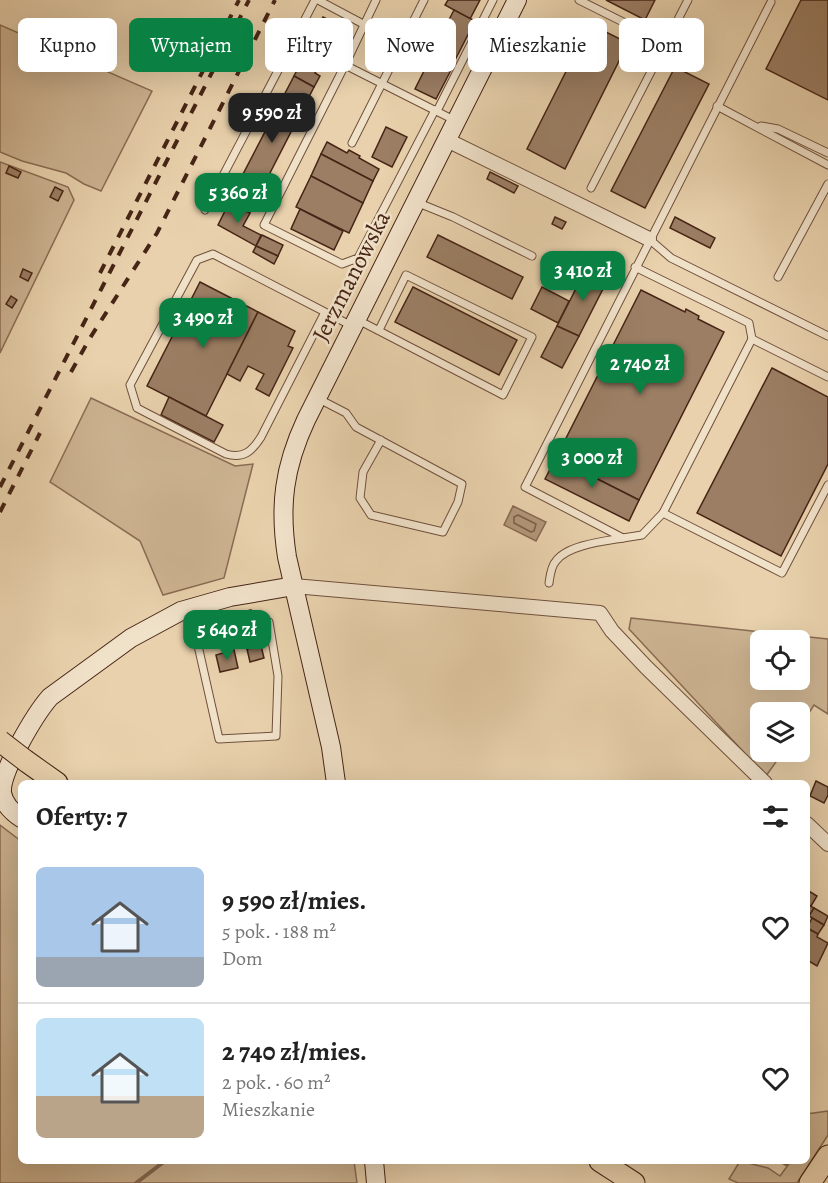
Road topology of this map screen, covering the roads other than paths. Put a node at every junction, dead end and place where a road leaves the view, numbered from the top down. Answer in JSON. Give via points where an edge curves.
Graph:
{"nodes":[{"id":1,"x":317,"y":0,"type":"edge"},
{"id":2,"x":376,"y":0,"type":"edge"},
{"id":3,"x":424,"y":0,"type":"edge"},
{"id":4,"x":493,"y":0,"type":"edge"},
{"id":5,"x":517,"y":0,"type":"edge"},
{"id":6,"x":579,"y":0,"type":"edge"},
{"id":7,"x":688,"y":0,"type":"edge"},
{"id":8,"x":771,"y":2,"type":"dead end"},
{"id":9,"x":368,"y":18,"type":"edge"},
{"id":10,"x":678,"y":18,"type":"edge"},
{"id":11,"x":619,"y":20,"type":"edge"},
{"id":12,"x":365,"y":24,"type":"joint"},
{"id":13,"x":353,"y":49,"type":"edge"},
{"id":14,"x":353,"y":69,"type":"edge"},
{"id":15,"x":341,"y":72,"type":"edge"},
{"id":16,"x":650,"y":72,"type":"edge"},
{"id":17,"x":384,"y":84,"type":"junction"},
{"id":18,"x":717,"y":106,"type":"junction"},
{"id":19,"x":436,"y":110,"type":"junction"},
{"id":20,"x":456,"y":121,"type":"junction"},
{"id":21,"x":754,"y":125,"type":"junction"},
{"id":22,"x":447,"y":140,"type":"junction"},
{"id":23,"x":352,"y":143,"type":"dead end"},
{"id":24,"x":828,"y":153,"type":"edge"},
{"id":25,"x":828,"y":165,"type":"edge"},
{"id":26,"x":828,"y":184,"type":"edge"},
{"id":27,"x":591,"y":188,"type":"dead end"},
{"id":28,"x":416,"y":202,"type":"junction"},
{"id":29,"x":205,"y":210,"type":"dead end"},
{"id":30,"x":649,"y":239,"type":"junction"},
{"id":31,"x":531,"y":256,"type":"dead end"},
{"id":32,"x":635,"y":267,"type":"junction"},
{"id":33,"x":778,"y":277,"type":"dead end"},
{"id":34,"x":325,"y":312,"type":"junction"},
{"id":35,"x":354,"y":322,"type":"junction"},
{"id":36,"x":378,"y":330,"type":"junction"},
{"id":37,"x":828,"y":336,"type":"edge"},
{"id":38,"x":752,"y":339,"type":"junction"},
{"id":39,"x":828,"y":378,"type":"edge"},
{"id":40,"x":317,"y":398,"type":"junction"},
{"id":41,"x":381,"y":440,"type":"junction"},
{"id":42,"x":828,"y":484,"type":"edge"},
{"id":43,"x":663,"y":513,"type":"junction"},
{"id":44,"x":623,"y":538,"type":"junction"},
{"id":45,"x":549,"y":583,"type":"dead end"},
{"id":46,"x":294,"y":586,"type":"junction"},
{"id":47,"x":190,"y":608,"type":"junction"},
{"id":48,"x":269,"y":622,"type":"dead end"},
{"id":49,"x":0,"y":741,"type":"edge"},
{"id":50,"x":50,"y":778,"type":"edge"},
{"id":51,"x":336,"y":780,"type":"edge"},
{"id":52,"x":762,"y":780,"type":"edge"},
{"id":53,"x":18,"y":815,"type":"edge"},
{"id":54,"x":810,"y":827,"type":"edge"},
{"id":55,"x":828,"y":844,"type":"edge"},
{"id":56,"x":828,"y":1156,"type":"edge"},
{"id":57,"x":374,"y":1164,"type":"edge"},
{"id":58,"x":605,"y":1164,"type":"edge"},
{"id":59,"x":376,"y":1183,"type":"edge"},
{"id":60,"x":634,"y":1183,"type":"edge"},
{"id":61,"x":810,"y":1183,"type":"edge"}],
"edges":[{"from":1,"to":12,"type":"lane"},
{"from":1,"to":29,"type":"lane"},
{"from":2,"to":9,"type":"lane"},
{"from":3,"to":17,"type":"lane"},
{"from":4,"to":19,"type":"lane"},
{"from":5,"to":20,"type":"street","name":"Jerzmanowska"},
{"from":6,"to":11,"type":"lane"},
{"from":7,"to":10,"type":"lane"},
{"from":8,"to":18,"type":"lane"},
{"from":12,"to":13,"type":"lane"},
{"from":14,"to":17,"type":"lane"},
{"from":15,"to":19,"type":"lane","via":[[264,225],[342,264],[358,258]]},
{"from":16,"to":27,"type":"lane"},
{"from":17,"to":19,"type":"lane"},
{"from":17,"to":23,"type":"lane"},
{"from":18,"to":21,"type":"lane"},
{"from":18,"to":30,"type":"lane"},
{"from":19,"to":20,"type":"lane"},
{"from":20,"to":22,"type":"street","name":"Jerzmanowska"},
{"from":21,"to":24,"type":"lane","via":[[778,129]]},
{"from":21,"to":25,"type":"lane"},
{"from":22,"to":28,"type":"street","name":"Jerzmanowska"},
{"from":22,"to":30,"type":"street"},
{"from":26,"to":33,"type":"lane"},
{"from":28,"to":31,"type":"lane"},
{"from":28,"to":35,"type":"street","name":"Jerzmanowska"},
{"from":30,"to":32,"type":"lane"},
{"from":30,"to":37,"type":"lane","via":[[671,258]]},
{"from":32,"to":38,"type":"lane","via":[[749,323]]},
{"from":32,"to":44,"type":"lane","via":[[525,487]]},
{"from":34,"to":34,"type":"lane","via":[[213,254],[197,260],[130,386],[137,408],[226,454],[245,454],[261,437]]},
{"from":34,"to":35,"type":"lane"},
{"from":35,"to":36,"type":"lane"},
{"from":35,"to":40,"type":"street","name":"Jerzmanowska"},
{"from":36,"to":36,"type":"lane","via":[[503,395],[532,337],[406,275]]},
{"from":38,"to":39,"type":"lane"},
{"from":38,"to":43,"type":"lane"},
{"from":40,"to":41,"type":"lane","via":[[346,413],[356,427]]},
{"from":40,"to":46,"type":"street","name":"Jerzmanowska","via":[[296,440],[284,480],[283,535]]},
{"from":41,"to":41,"type":"lane","via":[[462,484],[443,532],[371,515],[360,498],[363,472]]},
{"from":42,"to":43,"type":"lane","via":[[782,573]]},
{"from":43,"to":44,"type":"lane","via":[[642,535]]},
{"from":44,"to":45,"type":"lane","via":[[588,544],[561,555]]},
{"from":46,"to":47,"type":"street"},
{"from":46,"to":51,"type":"street","name":"Jerzmanowska"},
{"from":46,"to":52,"type":"street","via":[[600,613],[612,632]]},
{"from":47,"to":48,"type":"lane","via":[[219,739],[276,736],[278,676]]},
{"from":47,"to":53,"type":"street","via":[[131,638],[40,708],[2,786],[6,803]]},
{"from":49,"to":50,"type":"main road","bridge":true},
{"from":54,"to":55,"type":"street"},
{"from":56,"to":61,"type":"main road"},
{"from":57,"to":59,"type":"street"},
{"from":58,"to":60,"type":"main road"}]}
